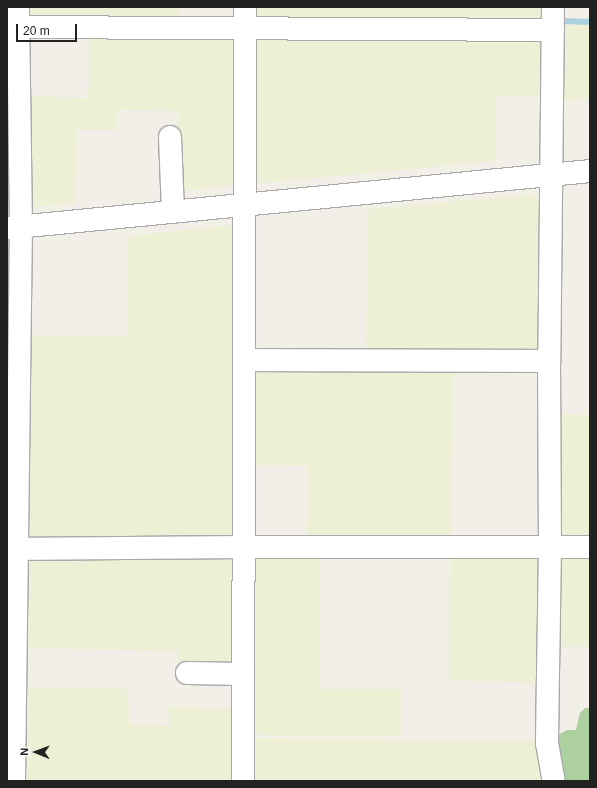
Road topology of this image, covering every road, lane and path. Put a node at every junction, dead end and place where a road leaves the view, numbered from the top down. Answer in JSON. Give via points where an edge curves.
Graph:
{"nodes":[{"id":1,"x":553,"y":7,"type":"edge"},
{"id":2,"x":18,"y":17,"type":"edge"},
{"id":3,"x":245,"y":18,"type":"edge"},
{"id":4,"x":553,"y":30,"type":"junction"},
{"id":5,"x":13,"y":84,"type":"edge"},
{"id":6,"x":170,"y":137,"type":"dead end"},
{"id":7,"x":590,"y":171,"type":"edge"},
{"id":8,"x":552,"y":174,"type":"junction"},
{"id":9,"x":244,"y":203,"type":"junction"},
{"id":10,"x":173,"y":212,"type":"junction"},
{"id":11,"x":14,"y":227,"type":"edge"},
{"id":12,"x":244,"y":360,"type":"junction"},
{"id":13,"x":550,"y":361,"type":"junction"},
{"id":14,"x":244,"y":547,"type":"junction"},
{"id":15,"x":550,"y":547,"type":"junction"},
{"id":16,"x":590,"y":547,"type":"edge"},
{"id":17,"x":12,"y":549,"type":"edge"},
{"id":18,"x":187,"y":673,"type":"dead end"},
{"id":19,"x":243,"y":674,"type":"junction"},
{"id":20,"x":14,"y":781,"type":"edge"},
{"id":21,"x":243,"y":781,"type":"edge"},
{"id":22,"x":554,"y":781,"type":"edge"}],
"edges":[{"from":1,"to":4,"type":"street"},
{"from":2,"to":3,"type":"street"},
{"from":2,"to":5,"type":"street"},
{"from":3,"to":4,"type":"street"},
{"from":3,"to":9,"type":"street"},
{"from":4,"to":8,"type":"street"},
{"from":5,"to":11,"type":"street"},
{"from":6,"to":10,"type":"street"},
{"from":7,"to":8,"type":"street"},
{"from":8,"to":9,"type":"street"},
{"from":8,"to":13,"type":"street"},
{"from":9,"to":10,"type":"street"},
{"from":9,"to":12,"type":"street"},
{"from":10,"to":11,"type":"street"},
{"from":11,"to":17,"type":"street"},
{"from":12,"to":13,"type":"street"},
{"from":12,"to":14,"type":"street"},
{"from":13,"to":15,"type":"street"},
{"from":14,"to":15,"type":"street"},
{"from":14,"to":17,"type":"street"},
{"from":14,"to":19,"type":"street"},
{"from":15,"to":16,"type":"street"},
{"from":15,"to":22,"type":"street","via":[[547,743]]},
{"from":17,"to":20,"type":"street"},
{"from":18,"to":19,"type":"street"},
{"from":19,"to":21,"type":"street"}]}
